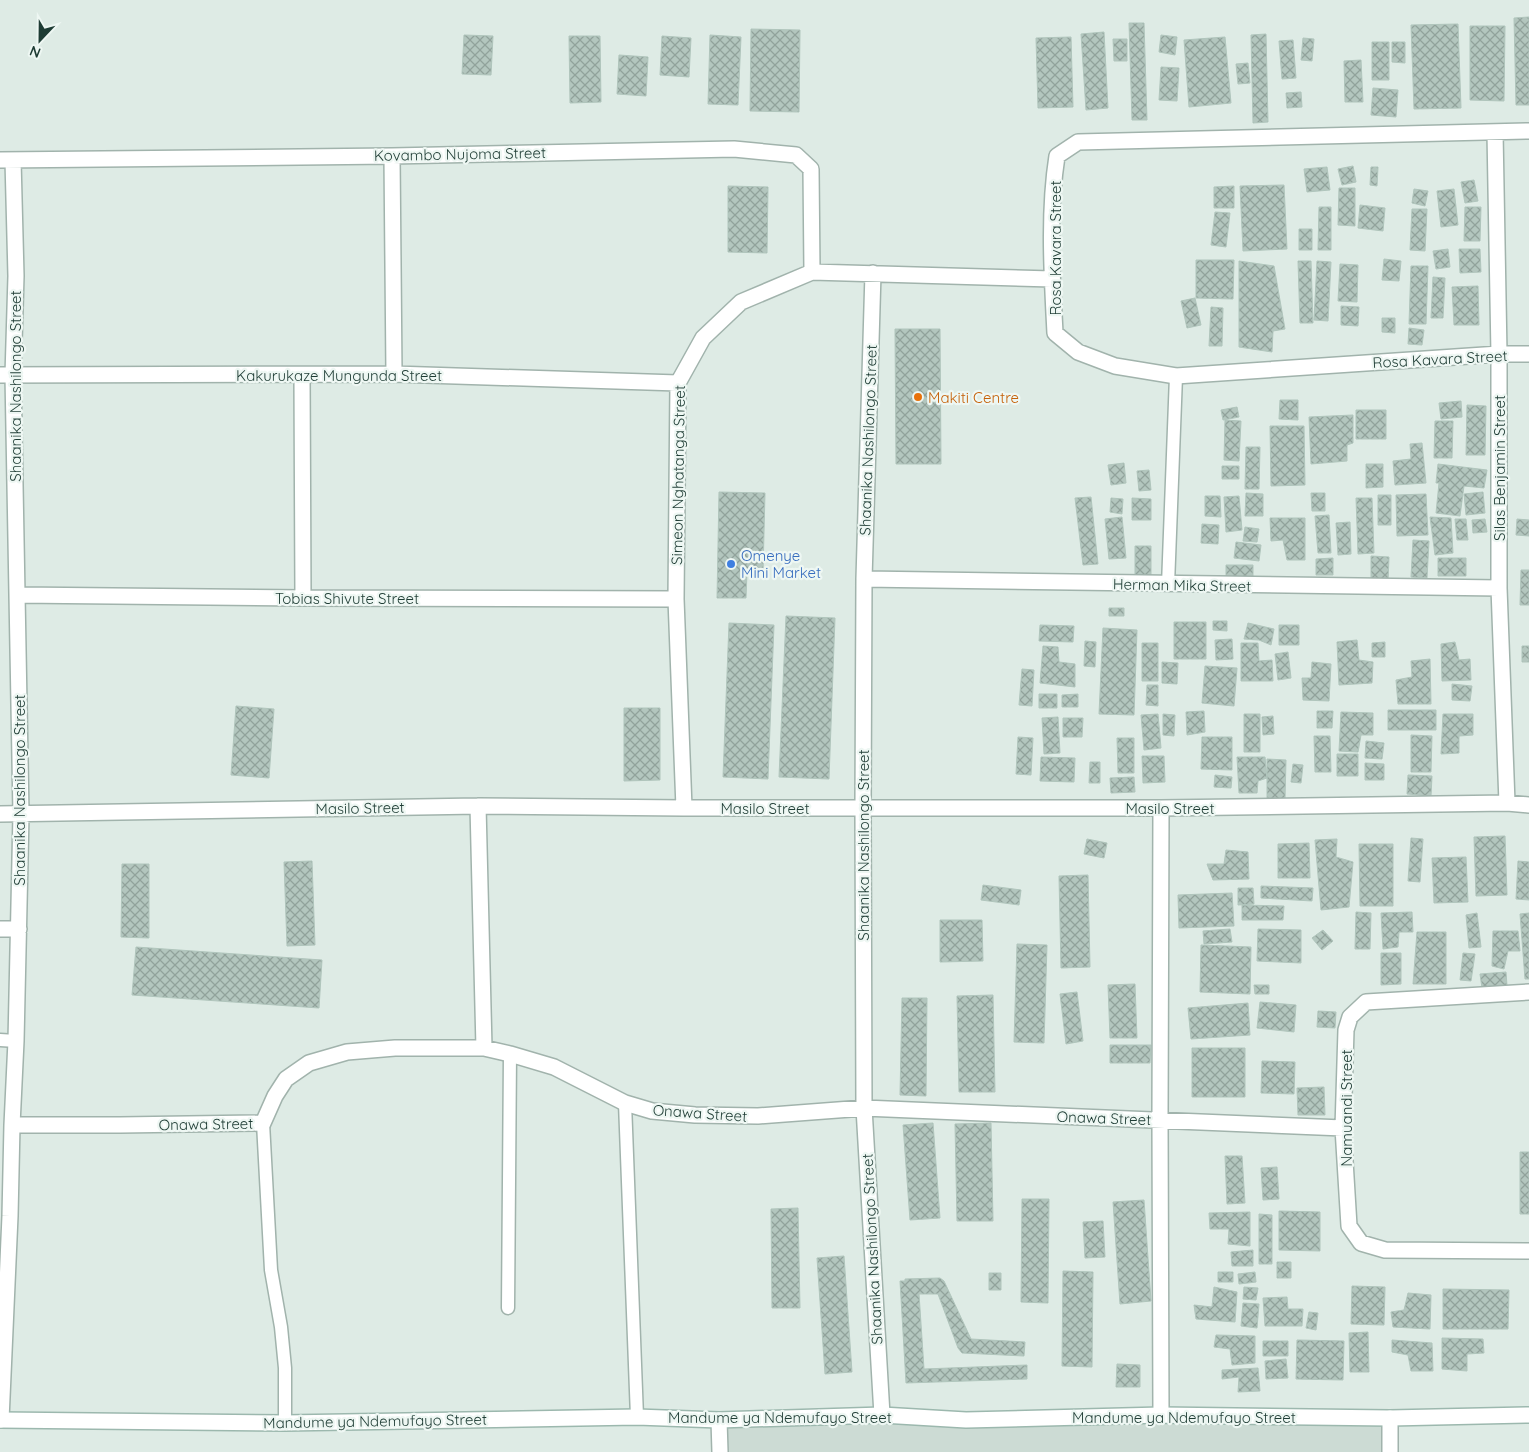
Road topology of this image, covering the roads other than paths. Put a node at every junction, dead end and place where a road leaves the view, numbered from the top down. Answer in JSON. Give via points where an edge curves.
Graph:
{"nodes":[{"id":1,"x":1529,"y":131,"type":"edge"},
{"id":2,"x":1495,"y":132,"type":"junction"},
{"id":3,"x":392,"y":156,"type":"junction"},
{"id":4,"x":6,"y":160,"type":"edge"},
{"id":5,"x":812,"y":272,"type":"junction"},
{"id":6,"x":873,"y":273,"type":"junction"},
{"id":7,"x":1052,"y":279,"type":"junction"},
{"id":8,"x":1499,"y":354,"type":"junction"},
{"id":9,"x":1529,"y":354,"type":"edge"},
{"id":10,"x":302,"y":374,"type":"junction"},
{"id":11,"x":394,"y":374,"type":"junction"},
{"id":12,"x":6,"y":375,"type":"edge"},
{"id":13,"x":1176,"y":376,"type":"junction"},
{"id":14,"x":678,"y":383,"type":"junction"},
{"id":15,"x":864,"y":579,"type":"junction"},
{"id":16,"x":1168,"y":584,"type":"junction"},
{"id":17,"x":1499,"y":588,"type":"junction"},
{"id":18,"x":18,"y":595,"type":"junction"},
{"id":19,"x":303,"y":598,"type":"junction"},
{"id":20,"x":676,"y":599,"type":"junction"},
{"id":21,"x":1507,"y":803,"type":"junction"},
{"id":22,"x":1529,"y":805,"type":"edge"},
{"id":23,"x":478,"y":806,"type":"junction"},
{"id":24,"x":684,"y":808,"type":"junction"},
{"id":25,"x":863,"y":808,"type":"junction"},
{"id":26,"x":1162,"y":808,"type":"junction"},
{"id":27,"x":0,"y":814,"type":"edge"},
{"id":28,"x":21,"y":814,"type":"junction"},
{"id":29,"x":19,"y":929,"type":"junction"},
{"id":30,"x":0,"y":930,"type":"edge"},
{"id":31,"x":1529,"y":992,"type":"edge"},
{"id":32,"x":0,"y":1040,"type":"edge"},
{"id":33,"x":16,"y":1041,"type":"junction"},
{"id":34,"x":484,"y":1048,"type":"junction"},
{"id":35,"x":510,"y":1054,"type":"junction"},
{"id":36,"x":625,"y":1103,"type":"junction"},
{"id":37,"x":864,"y":1108,"type":"junction"},
{"id":38,"x":1160,"y":1120,"type":"junction"},
{"id":39,"x":263,"y":1123,"type":"junction"},
{"id":40,"x":12,"y":1125,"type":"junction"},
{"id":41,"x":1342,"y":1128,"type":"junction"},
{"id":42,"x":5,"y":1216,"type":"edge"},
{"id":43,"x":1529,"y":1251,"type":"edge"},
{"id":44,"x":508,"y":1308,"type":"dead end"},
{"id":45,"x":3,"y":1313,"type":"edge"},
{"id":46,"x":1161,"y":1415,"type":"junction"},
{"id":47,"x":882,"y":1416,"type":"junction"},
{"id":48,"x":1529,"y":1416,"type":"edge"},
{"id":49,"x":637,"y":1417,"type":"junction"},
{"id":50,"x":1390,"y":1418,"type":"junction"},
{"id":51,"x":0,"y":1420,"type":"edge"},
{"id":52,"x":719,"y":1420,"type":"junction"},
{"id":53,"x":285,"y":1423,"type":"junction"},
{"id":54,"x":720,"y":1452,"type":"edge"},
{"id":55,"x":1390,"y":1452,"type":"edge"}],
"edges":[{"from":1,"to":2,"type":"street","name":"Rosa Kavara Street"},
{"from":2,"to":7,"type":"street","name":"Rosa Kavara Street","via":[[1078,142],[1057,156],[1053,182]]},
{"from":2,"to":8,"type":"street","name":"Silas Benjamin Street"},
{"from":3,"to":4,"type":"street","name":"Kovambo Nujoma Street"},
{"from":3,"to":5,"type":"street","name":"Kovambo Nujoma Street","via":[[734,149],[796,154],[812,169]]},
{"from":3,"to":11,"type":"street"},
{"from":4,"to":12,"type":"street","name":"Shaanika Nashilongo Street","via":[[16,276]]},
{"from":5,"to":6,"type":"street","name":"Simeon Nghatanga Street"},
{"from":5,"to":14,"type":"street","name":"Simeon Nghatanga Street","via":[[741,302],[703,338]]},
{"from":6,"to":7,"type":"street","name":"Simeon Nghatanga Street"},
{"from":6,"to":15,"type":"street","name":"Shaanika Nashilongo Street"},
{"from":7,"to":13,"type":"street","name":"Rosa Kavara Street","via":[[1055,333],[1078,352],[1115,366]]},
{"from":8,"to":9,"type":"street","name":"Rosa Kavara Street"},
{"from":8,"to":13,"type":"street","name":"Rosa Kavara Street"},
{"from":8,"to":17,"type":"street","name":"Silas Benjamin Street"},
{"from":10,"to":11,"type":"street","name":"Kakurukaze Mungunda Street"},
{"from":10,"to":12,"type":"street","name":"Kakurukaze Mungunda Street"},
{"from":10,"to":19,"type":"street"},
{"from":11,"to":14,"type":"street","name":"Kakurukaze Mungunda Street"},
{"from":12,"to":18,"type":"street","name":"Shaanika Nashilongo Street"},
{"from":13,"to":16,"type":"lane"},
{"from":14,"to":20,"type":"street","name":"Simeon Nghatanga Street"},
{"from":15,"to":16,"type":"street","name":"Herman Mika Street"},
{"from":15,"to":25,"type":"street","name":"Shaanika Nashilongo Street"},
{"from":16,"to":17,"type":"street","name":"Herman Mika Street"},
{"from":17,"to":21,"type":"street","name":"Silas Benjamin Street"},
{"from":18,"to":19,"type":"street","name":"Tobias Shivute Street"},
{"from":18,"to":28,"type":"street","name":"Shaanika Nashilongo Street"},
{"from":19,"to":20,"type":"street","name":"Tobias Shivute Street"},
{"from":20,"to":24,"type":"street","name":"Simeon Nghatanga Street"},
{"from":21,"to":22,"type":"street","name":"Masilo Street"},
{"from":21,"to":26,"type":"street","name":"Masilo Street"},
{"from":23,"to":24,"type":"street","name":"Masilo Street"},
{"from":23,"to":28,"type":"street","name":"Masilo Street"},
{"from":23,"to":34,"type":"street"},
{"from":24,"to":25,"type":"street","name":"Masilo Street"},
{"from":25,"to":26,"type":"street","name":"Masilo Street"},
{"from":25,"to":37,"type":"street","name":"Shaanika Nashilongo Street"},
{"from":26,"to":38,"type":"street"},
{"from":27,"to":28,"type":"street","name":"Masilo Street"},
{"from":28,"to":29,"type":"street","name":"Shaanika Nashilongo Street"},
{"from":29,"to":30,"type":"street"},
{"from":29,"to":33,"type":"street","name":"Shaanika Nashilongo Street"},
{"from":31,"to":41,"type":"street","name":"Namuandi Street","via":[[1366,1002],[1350,1016],[1346,1030]]},
{"from":32,"to":33,"type":"lane"},
{"from":33,"to":40,"type":"street","name":"Shaanika Nashilongo Street"},
{"from":34,"to":35,"type":"street","name":"Onawa Street"},
{"from":34,"to":39,"type":"street","name":"Onawa Street","via":[[395,1048],[347,1052],[309,1064],[286,1079]]},
{"from":35,"to":36,"type":"street","name":"Onawa Street","via":[[554,1067]]},
{"from":35,"to":44,"type":"lane"},
{"from":36,"to":37,"type":"street","name":"Onawa Street","via":[[652,1111],[695,1115],[758,1116]]},
{"from":36,"to":49,"type":"lane"},
{"from":37,"to":38,"type":"street","name":"Onawa Street"},
{"from":37,"to":47,"type":"street","name":"Shaanika Nashilongo Street"},
{"from":38,"to":41,"type":"street","name":"Onawa Street"},
{"from":38,"to":46,"type":"street"},
{"from":39,"to":40,"type":"street","name":"Onawa Street"},
{"from":39,"to":53,"type":"lane","via":[[272,1270],[285,1368]]},
{"from":40,"to":42,"type":"street","name":"Shaanika Nashilongo Street"},
{"from":41,"to":43,"type":"street","name":"Namuandi Street","via":[[1349,1226],[1361,1243],[1385,1250]]},
{"from":42,"to":45,"type":"street","name":"Shaanika Nashilongo Street"},
{"from":45,"to":51,"type":"street","name":"Shaanika Nashilongo Street"},
{"from":46,"to":47,"type":"street","name":"Mandume ya Ndemufayo Street","via":[[966,1420]]},
{"from":46,"to":50,"type":"street","name":"Mandume ya Ndemufayo Street"},
{"from":47,"to":52,"type":"street","name":"Mandume ya Ndemufayo Street"},
{"from":48,"to":50,"type":"street","name":"Mandume ya Ndemufayo Street"},
{"from":49,"to":52,"type":"street","name":"Mandume ya Ndemufayo Street"},
{"from":49,"to":53,"type":"street","name":"Mandume ya Ndemufayo Street"},
{"from":50,"to":55,"type":"street"},
{"from":51,"to":53,"type":"street","name":"Mandume ya Ndemufayo Street"},
{"from":52,"to":54,"type":"street"}]}
